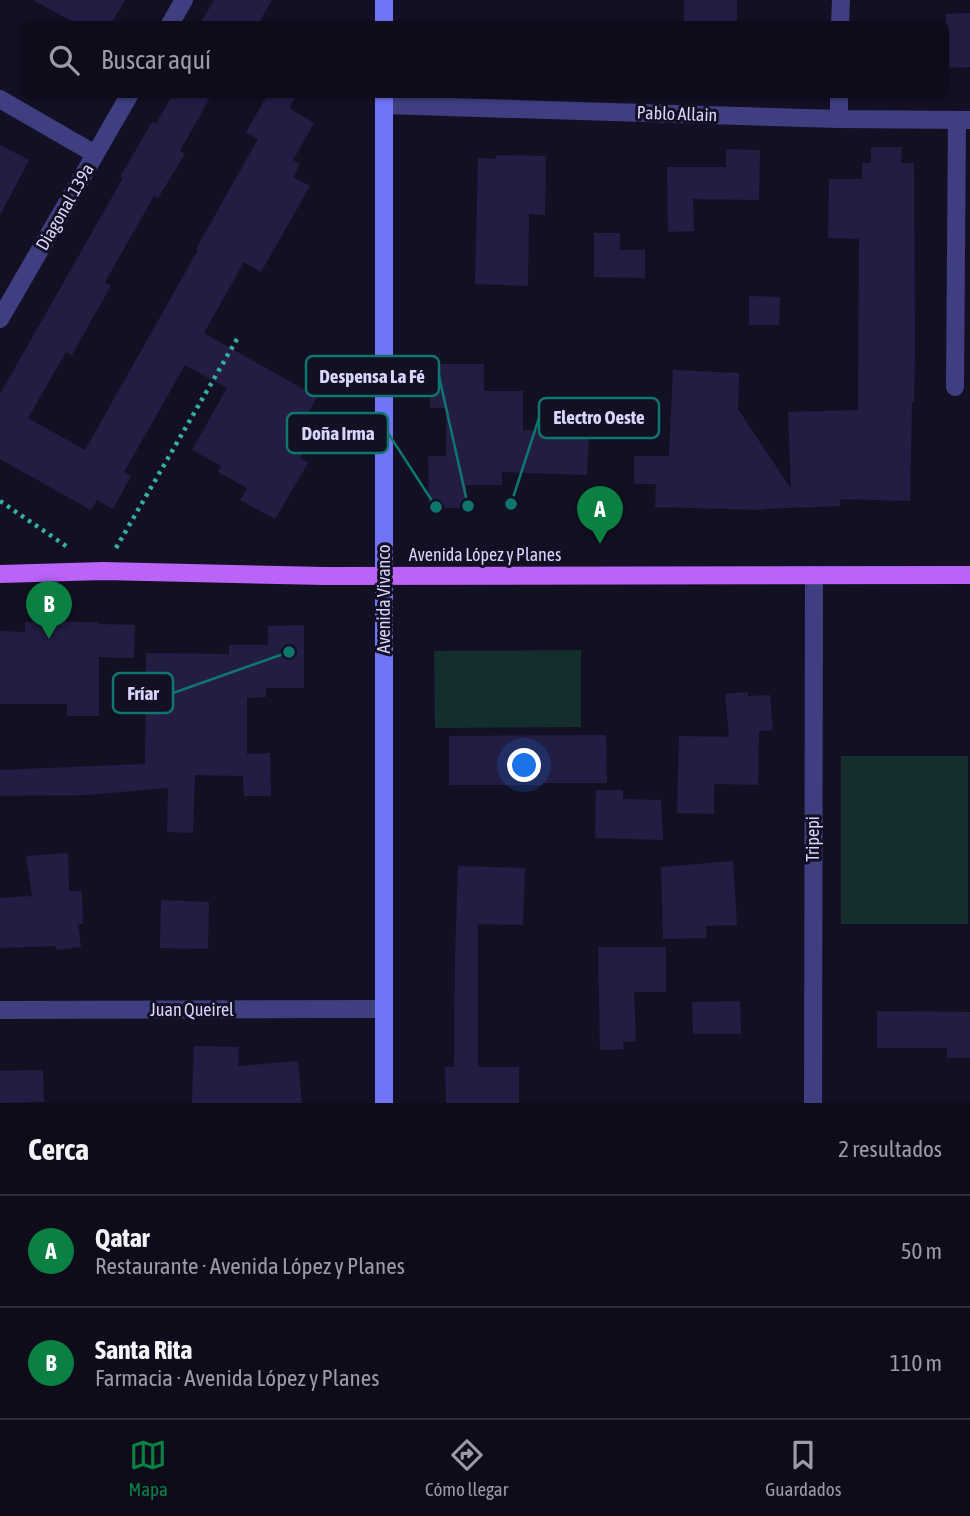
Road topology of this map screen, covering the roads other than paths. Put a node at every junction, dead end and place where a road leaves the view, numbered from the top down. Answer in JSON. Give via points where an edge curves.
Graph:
{"nodes":[{"id":1,"x":184,"y":0,"type":"edge"},
{"id":2,"x":384,"y":0,"type":"edge"},
{"id":3,"x":841,"y":0,"type":"edge"},
{"id":4,"x":172,"y":21,"type":"edge"},
{"id":5,"x":384,"y":21,"type":"edge"},
{"id":6,"x":840,"y":21,"type":"edge"},
{"id":7,"x":128,"y":98,"type":"edge"},
{"id":8,"x":839,"y":98,"type":"edge"},
{"id":9,"x":0,"y":99,"type":"edge"},
{"id":10,"x":384,"y":100,"type":"edge"},
{"id":11,"x":839,"y":120,"type":"junction"},
{"id":12,"x":964,"y":120,"type":"edge"},
{"id":13,"x":95,"y":154,"type":"junction"},
{"id":14,"x":0,"y":319,"type":"edge"},
{"id":15,"x":955,"y":387,"type":"dead end"},
{"id":16,"x":0,"y":574,"type":"edge"},
{"id":17,"x":814,"y":575,"type":"junction"},
{"id":18,"x":970,"y":575,"type":"edge"},
{"id":19,"x":384,"y":576,"type":"junction"},
{"id":20,"x":384,"y":1009,"type":"junction"},
{"id":21,"x":0,"y":1010,"type":"edge"},
{"id":22,"x":384,"y":1103,"type":"edge"},
{"id":23,"x":813,"y":1103,"type":"edge"}],
"edges":[{"from":1,"to":4,"type":"street"},
{"from":2,"to":5,"type":"main road"},
{"from":3,"to":6,"type":"street"},
{"from":7,"to":13,"type":"street","name":"Diagonal 139a"},
{"from":8,"to":11,"type":"street"},
{"from":9,"to":13,"type":"street"},
{"from":10,"to":11,"type":"street","name":"Pablo Allain"},
{"from":10,"to":19,"type":"main road","name":"Avenida Vivanco"},
{"from":11,"to":12,"type":"street","name":"Pablo Allain"},
{"from":12,"to":15,"type":"street"},
{"from":13,"to":14,"type":"street","name":"Diagonal 139a"},
{"from":16,"to":19,"type":"main road","name":"Avenida López y Planes","via":[[103,571]]},
{"from":17,"to":18,"type":"main road","name":"Avenida López y Planes"},
{"from":17,"to":19,"type":"main road","name":"Avenida López y Planes"},
{"from":17,"to":23,"type":"street","name":"Tripepi"},
{"from":19,"to":20,"type":"main road","name":"Avenida Vivanco"},
{"from":20,"to":21,"type":"street","name":"Juan Queirel"},
{"from":20,"to":22,"type":"main road","name":"Avenida Vivanco"}]}
